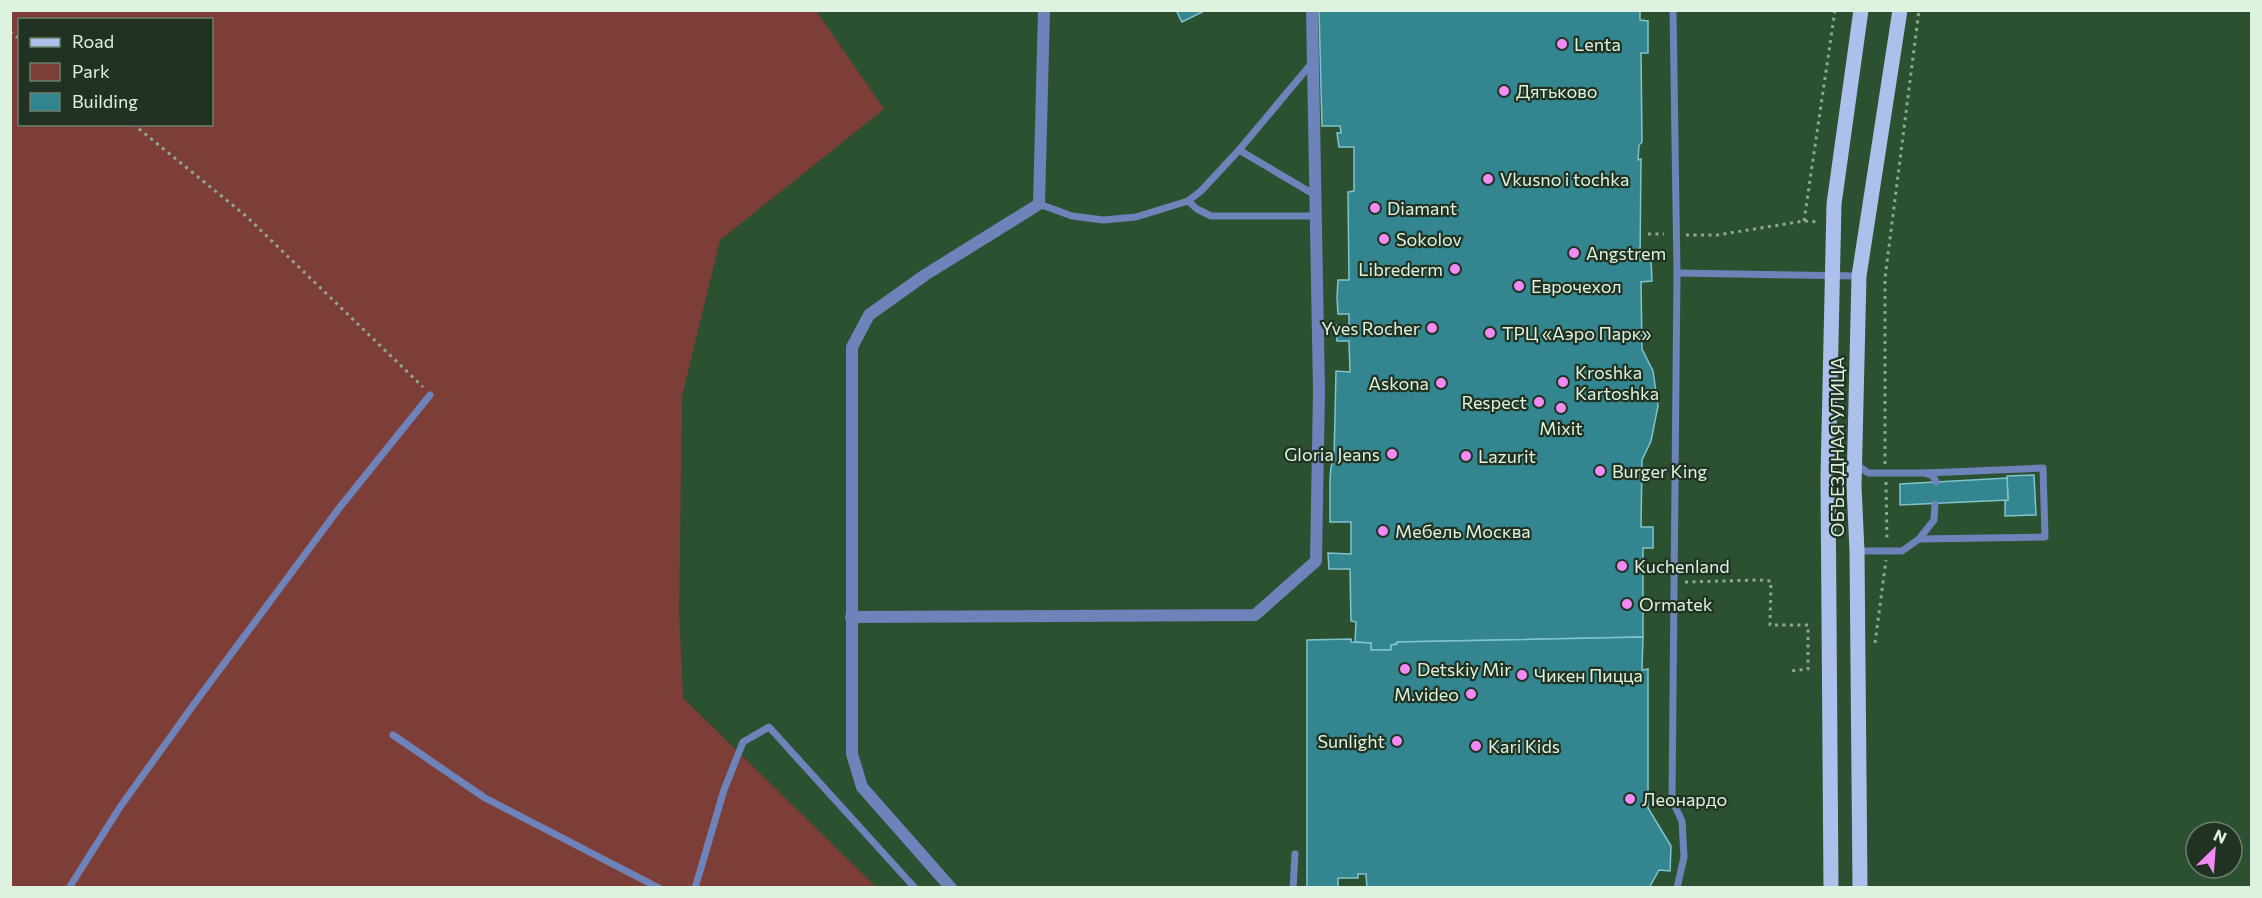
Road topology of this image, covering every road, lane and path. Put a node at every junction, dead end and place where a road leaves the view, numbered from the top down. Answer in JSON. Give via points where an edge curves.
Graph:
{"nodes":[{"id":1,"x":1044,"y":10,"type":"edge"},
{"id":2,"x":1312,"y":10,"type":"edge"},
{"id":3,"x":1673,"y":10,"type":"edge"},
{"id":4,"x":1835,"y":10,"type":"edge"},
{"id":5,"x":1862,"y":10,"type":"edge"},
{"id":6,"x":1900,"y":10,"type":"edge"},
{"id":7,"x":1919,"y":10,"type":"edge"},
{"id":8,"x":1311,"y":64,"type":"junction"},
{"id":9,"x":135,"y":126,"type":"edge"},
{"id":10,"x":1239,"y":150,"type":"junction"},
{"id":11,"x":1315,"y":195,"type":"junction"},
{"id":12,"x":1188,"y":201,"type":"junction"},
{"id":13,"x":1040,"y":204,"type":"junction"},
{"id":14,"x":1316,"y":216,"type":"junction"},
{"id":15,"x":1648,"y":234,"type":"dead end"},
{"id":16,"x":1675,"y":234,"type":"junction"},
{"id":17,"x":1677,"y":273,"type":"junction"},
{"id":18,"x":1833,"y":275,"type":"junction"},
{"id":19,"x":1858,"y":276,"type":"junction"},
{"id":20,"x":430,"y":394,"type":"joint"},
{"id":21,"x":1854,"y":462,"type":"junction"},
{"id":22,"x":1886,"y":473,"type":"junction"},
{"id":23,"x":1925,"y":473,"type":"junction"},
{"id":24,"x":1936,"y":482,"type":"dead end"},
{"id":25,"x":1935,"y":504,"type":"dead end"},
{"id":26,"x":1919,"y":538,"type":"junction"},
{"id":27,"x":1857,"y":551,"type":"junction"},
{"id":28,"x":1887,"y":551,"type":"junction"},
{"id":29,"x":1674,"y":582,"type":"junction"},
{"id":30,"x":851,"y":617,"type":"junction"},
{"id":31,"x":1874,"y":649,"type":"dead end"},
{"id":32,"x":1791,"y":671,"type":"dead end"},
{"id":33,"x":393,"y":735,"type":"dead end"},
{"id":34,"x":1295,"y":854,"type":"dead end"},
{"id":35,"x":69,"y":888,"type":"edge"},
{"id":36,"x":659,"y":888,"type":"edge"},
{"id":37,"x":694,"y":888,"type":"edge"},
{"id":38,"x":915,"y":888,"type":"edge"},
{"id":39,"x":951,"y":888,"type":"edge"},
{"id":40,"x":1293,"y":888,"type":"edge"},
{"id":41,"x":1677,"y":888,"type":"edge"},
{"id":42,"x":1831,"y":888,"type":"edge"},
{"id":43,"x":1860,"y":888,"type":"edge"}],
"edges":[{"from":1,"to":13,"type":"street"},
{"from":2,"to":8,"type":"street"},
{"from":3,"to":16,"type":"lane"},
{"from":4,"to":16,"type":"path","via":[[1804,220],[1717,235]]},
{"from":5,"to":18,"type":"main road","name":"ОБЪЕЗДНАЯ УЛИЦА","via":[[1834,204]]},
{"from":6,"to":19,"type":"main road","name":"ОБЪЕЗДНАЯ УЛИЦА"},
{"from":7,"to":22,"type":"path","via":[[1885,278]]},
{"from":8,"to":10,"type":"lane"},
{"from":8,"to":11,"type":"street"},
{"from":9,"to":20,"type":"path","via":[[246,216]]},
{"from":10,"to":11,"type":"lane"},
{"from":10,"to":12,"type":"lane"},
{"from":11,"to":14,"type":"street"},
{"from":12,"to":13,"type":"lane","via":[[1136,217],[1103,220],[1072,216]]},
{"from":12,"to":14,"type":"lane","via":[[1211,216]]},
{"from":13,"to":30,"type":"street","via":[[925,275],[869,315],[852,347]]},
{"from":14,"to":30,"type":"street","via":[[1316,561],[1255,615]]},
{"from":15,"to":16,"type":"path"},
{"from":16,"to":17,"type":"lane"},
{"from":17,"to":18,"type":"lane"},
{"from":17,"to":29,"type":"lane"},
{"from":18,"to":19,"type":"lane"},
{"from":18,"to":42,"type":"main road","name":"ОБЪЕЗДНАЯ УЛИЦА","via":[[1828,478]]},
{"from":19,"to":21,"type":"main road","name":"ОБЪЕЗДНАЯ УЛИЦА"},
{"from":20,"to":35,"type":"lane","via":[[340,507],[197,700],[120,807]]},
{"from":21,"to":22,"type":"lane","via":[[1868,473]]},
{"from":21,"to":27,"type":"main road","name":"ОБЪЕЗДНАЯ УЛИЦА"},
{"from":22,"to":23,"type":"lane"},
{"from":22,"to":28,"type":"path"},
{"from":23,"to":24,"type":"lane"},
{"from":23,"to":26,"type":"lane","via":[[2043,468],[2045,537]]},
{"from":25,"to":26,"type":"lane","via":[[1934,520]]},
{"from":26,"to":28,"type":"lane","via":[[1902,551]]},
{"from":27,"to":28,"type":"lane"},
{"from":27,"to":43,"type":"main road","name":"ОБЪЕЗДНАЯ УЛИЦА"},
{"from":28,"to":31,"type":"path"},
{"from":29,"to":32,"type":"path","via":[[1771,581],[1770,625],[1808,625],[1808,669]]},
{"from":29,"to":41,"type":"lane","via":[[1672,800],[1682,820],[1684,857]]},
{"from":30,"to":39,"type":"street","via":[[852,754],[862,788]]},
{"from":33,"to":36,"type":"lane","via":[[485,798]]},
{"from":34,"to":40,"type":"lane"},
{"from":37,"to":38,"type":"lane","via":[[743,742],[769,727]]}]}
